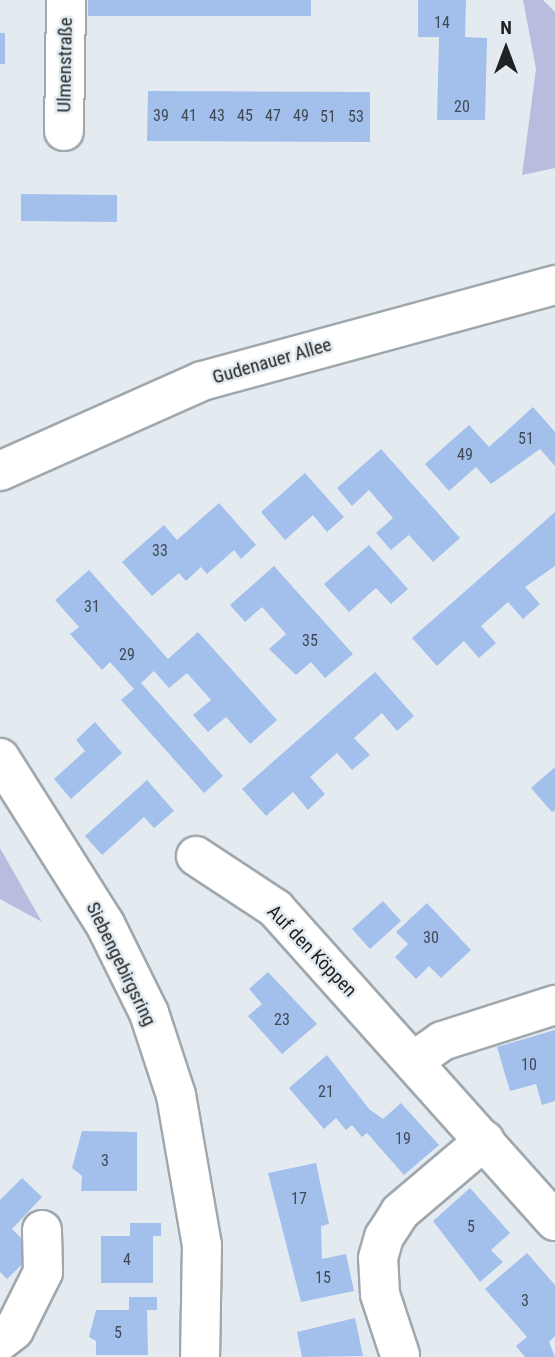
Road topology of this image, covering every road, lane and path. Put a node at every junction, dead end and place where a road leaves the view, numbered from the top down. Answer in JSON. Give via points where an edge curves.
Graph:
{"nodes":[{"id":1,"x":66,"y":0,"type":"edge"},
{"id":2,"x":64,"y":131,"type":"dead end"},
{"id":3,"x":555,"y":285,"type":"edge"},
{"id":4,"x":0,"y":471,"type":"edge"},
{"id":5,"x":0,"y":758,"type":"edge"},
{"id":6,"x":195,"y":856,"type":"dead end"},
{"id":7,"x":555,"y":1005,"type":"edge"},
{"id":8,"x":415,"y":1060,"type":"junction"},
{"id":9,"x":485,"y":1140,"type":"junction"},
{"id":10,"x":555,"y":1221,"type":"edge"},
{"id":11,"x":42,"y":1230,"type":"dead end"},
{"id":12,"x":0,"y":1341,"type":"edge"},
{"id":13,"x":400,"y":1355,"type":"dead end"},
{"id":14,"x":200,"y":1357,"type":"edge"}],
"edges":[{"from":1,"to":2,"type":"street","name":"Ulmenstraße"},
{"from":3,"to":4,"type":"street","name":"Gudenauer Allee","via":[[202,381]]},
{"from":5,"to":14,"type":"street","name":"Siebengebirgsring","via":[[105,924],[149,1013],[176,1096],[202,1245]]},
{"from":6,"to":8,"type":"street","name":"Auf den Köppen","via":[[275,908]]},
{"from":7,"to":8,"type":"street","via":[[442,1041]]},
{"from":8,"to":9,"type":"street","name":"Auf den Köppen"},
{"from":9,"to":10,"type":"street","name":"Auf den Köppen"},
{"from":9,"to":13,"type":"street","via":[[400,1212],[384,1237],[378,1258],[380,1294]]},
{"from":11,"to":12,"type":"street","via":[[43,1272],[14,1330]]}]}
